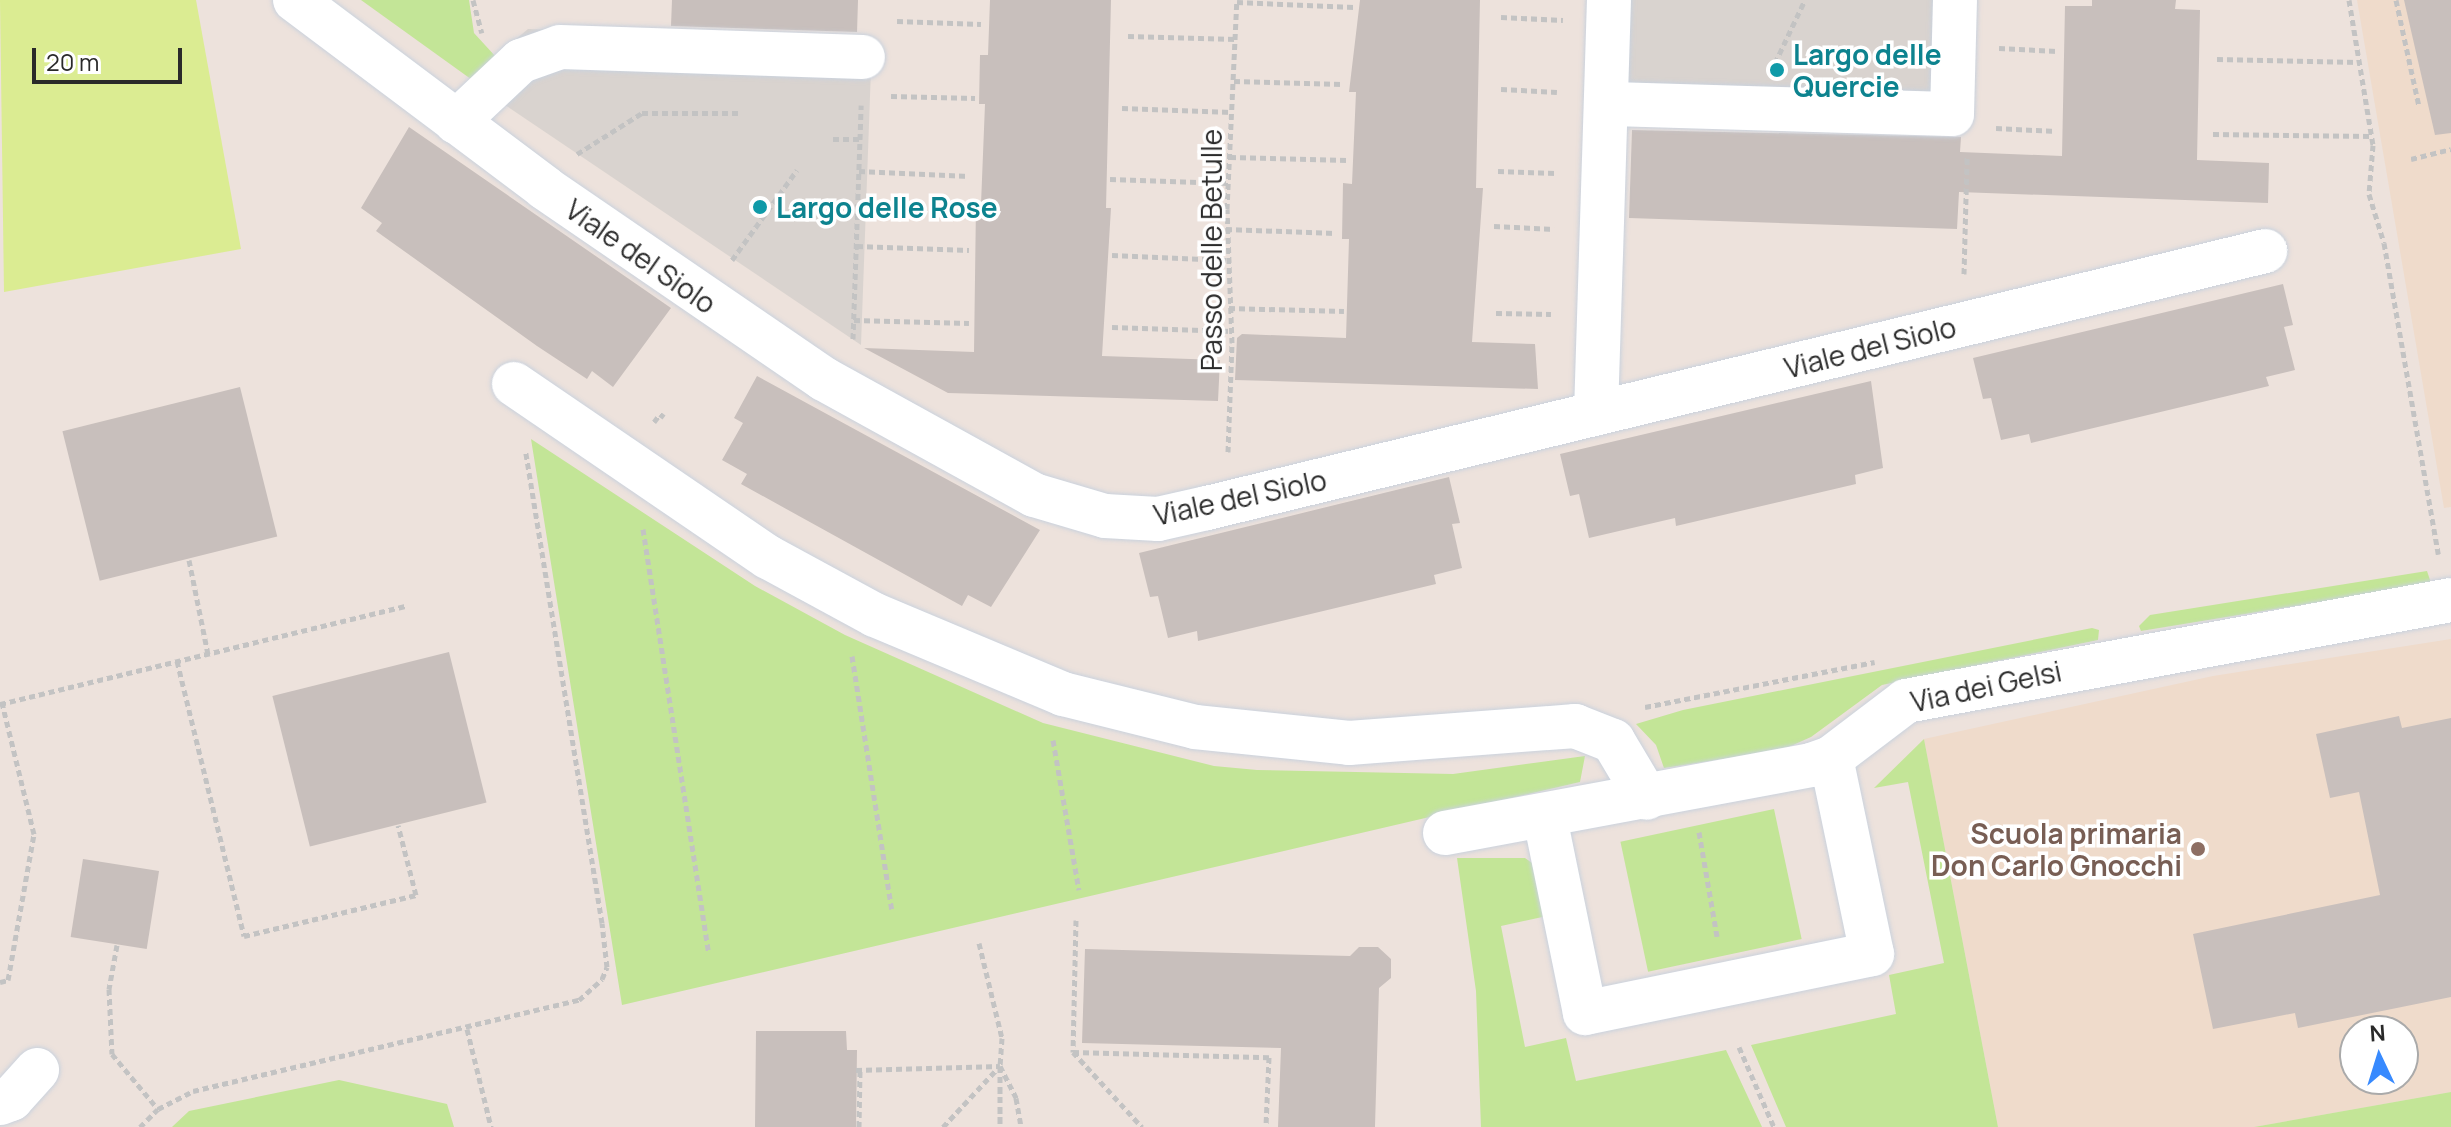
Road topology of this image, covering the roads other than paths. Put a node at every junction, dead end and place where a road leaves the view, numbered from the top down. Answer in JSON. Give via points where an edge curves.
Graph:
{"nodes":[{"id":1,"x":295,"y":0,"type":"edge"},
{"id":2,"x":1955,"y":0,"type":"edge"},
{"id":3,"x":1608,"y":11,"type":"edge"},
{"id":4,"x":862,"y":77,"type":"road end"},
{"id":5,"x":1608,"y":100,"type":"junction"},
{"id":6,"x":456,"y":122,"type":"junction"},
{"id":7,"x":2265,"y":251,"type":"dead end"},
{"id":8,"x":514,"y":384,"type":"road end"},
{"id":9,"x":1596,"y":413,"type":"junction"},
{"id":10,"x":2451,"y":600,"type":"edge"},
{"id":11,"x":1831,"y":758,"type":"junction"},
{"id":12,"x":1647,"y":798,"type":"junction"},
{"id":13,"x":1545,"y":818,"type":"junction"},
{"id":14,"x":1445,"y":833,"type":"dead end"},
{"id":15,"x":37,"y":1070,"type":"dead end"},
{"id":16,"x":0,"y":1103,"type":"edge"}],
"edges":[{"from":1,"to":6,"type":"street","name":"Viale del Siolo"},
{"from":2,"to":5,"type":"street","via":[[1958,121]]},
{"from":3,"to":5,"type":"street"},
{"from":4,"to":6,"type":"street","via":[[560,47],[521,61]]},
{"from":5,"to":9,"type":"street"},
{"from":6,"to":9,"type":"street","name":"Viale del Siolo","via":[[824,379],[965,459],[1070,507],[1105,516],[1169,517]]},
{"from":7,"to":9,"type":"street","name":"Viale del Siolo"},
{"from":8,"to":12,"type":"street","via":[[768,557],[865,610],[1063,694],[1195,727],[1349,743],[1575,726],[1613,741]]},
{"from":10,"to":11,"type":"street","name":"Via dei Gelsi","via":[[1906,701]]},
{"from":11,"to":12,"type":"street","name":"Via dei Gelsi"},
{"from":11,"to":13,"type":"street","via":[[1872,954],[1585,1013]]},
{"from":12,"to":13,"type":"street","name":"Via dei Gelsi"},
{"from":13,"to":14,"type":"street","name":"Via dei Gelsi"},
{"from":15,"to":16,"type":"street","via":[[11,1099]]}]}
